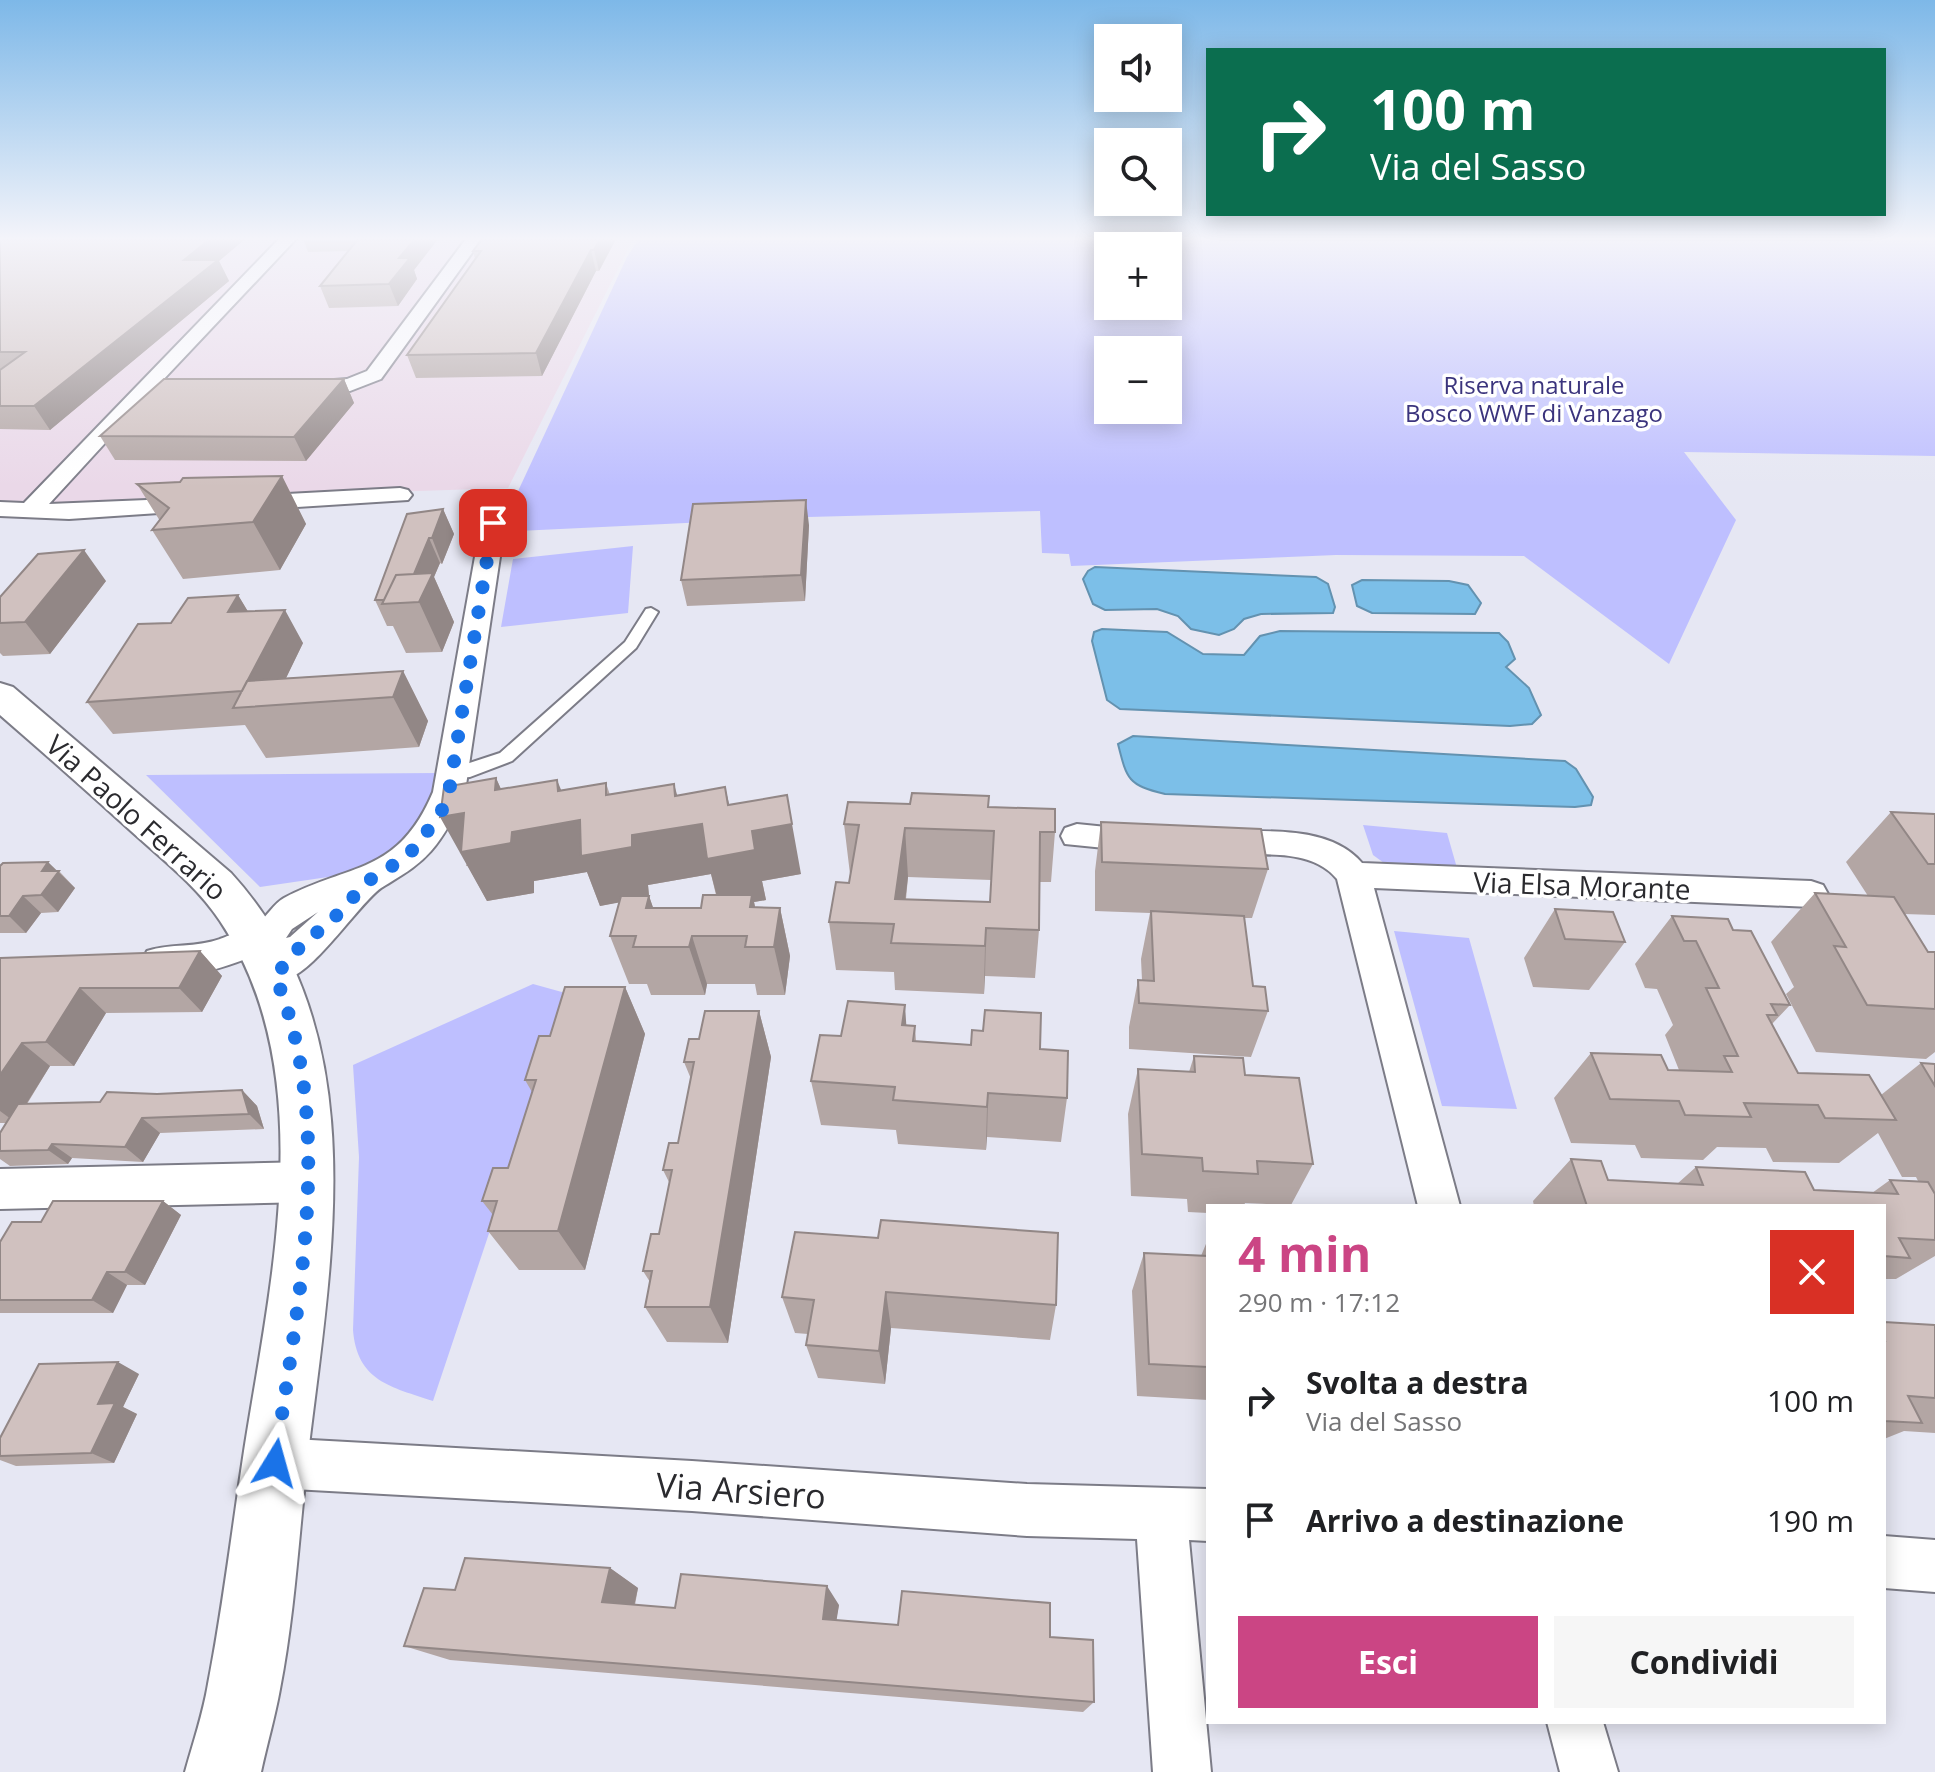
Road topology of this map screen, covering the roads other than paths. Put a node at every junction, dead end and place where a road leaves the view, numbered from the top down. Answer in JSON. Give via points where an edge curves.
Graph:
{"nodes":[{"id":1,"x":208,"y":322,"type":"edge"},
{"id":2,"x":413,"y":322,"type":"edge"},
{"id":3,"x":217,"y":387,"type":"edge"},
{"id":4,"x":277,"y":387,"type":"edge"},
{"id":5,"x":144,"y":388,"type":"junction"},
{"id":6,"x":400,"y":495,"type":"dead end"},
{"id":7,"x":0,"y":509,"type":"edge"},
{"id":8,"x":31,"y":509,"type":"junction"},
{"id":9,"x":493,"y":523,"type":"dead end"},
{"id":10,"x":651,"y":612,"type":"dead end"},
{"id":11,"x":0,"y":695,"type":"edge"},
{"id":12,"x":451,"y":775,"type":"junction"},
{"id":13,"x":1077,"y":836,"type":"dead end"},
{"id":14,"x":1353,"y":875,"type":"junction"},
{"id":15,"x":368,"y":881,"type":"junction"},
{"id":16,"x":225,"y":894,"type":"junction"},
{"id":17,"x":1811,"y":894,"type":"dead end"},
{"id":18,"x":299,"y":906,"type":"junction"},
{"id":19,"x":273,"y":954,"type":"junction"},
{"id":20,"x":121,"y":962,"type":"edge"},
{"id":21,"x":307,"y":1182,"type":"junction"},
{"id":22,"x":0,"y":1189,"type":"edge"},
{"id":23,"x":1438,"y":1204,"type":"edge"},
{"id":24,"x":275,"y":1463,"type":"junction"},
{"id":25,"x":1184,"y":1513,"type":"edge"},
{"id":26,"x":1886,"y":1562,"type":"edge"},
{"id":27,"x":1935,"y":1566,"type":"edge"},
{"id":28,"x":1576,"y":1724,"type":"edge"},
{"id":29,"x":223,"y":1772,"type":"edge"},
{"id":30,"x":1182,"y":1772,"type":"edge"},
{"id":31,"x":1589,"y":1772,"type":"edge"}],
"edges":[{"from":1,"to":5,"type":"street"},
{"from":2,"to":4,"type":"street","via":[[374,375],[350,385]]},
{"from":3,"to":5,"type":"street"},
{"from":5,"to":8,"type":"street"},
{"from":6,"to":8,"type":"street","via":[[69,512]]},
{"from":7,"to":8,"type":"street"},
{"from":9,"to":12,"type":"street"},
{"from":10,"to":12,"type":"lane","via":[[631,645],[506,757]]},
{"from":11,"to":16,"type":"street","name":"Via Paolo Ferrario"},
{"from":12,"to":15,"type":"street","via":[[442,810],[420,842]]},
{"from":13,"to":14,"type":"street","via":[[1317,848],[1334,854]]},
{"from":14,"to":17,"type":"street","name":"Via Elsa Morante"},
{"from":14,"to":23,"type":"street"},
{"from":15,"to":18,"type":"street"},
{"from":15,"to":19,"type":"street","via":[[337,915]]},
{"from":16,"to":18,"type":"street","via":[[260,906]]},
{"from":16,"to":19,"type":"street","name":"Via Paolo Ferrario"},
{"from":18,"to":19,"type":"street","via":[[266,936]]},
{"from":19,"to":20,"type":"street","via":[[236,950],[197,960]]},
{"from":19,"to":21,"type":"street","name":"Via Paolo Ferrario","via":[[303,1079]]},
{"from":21,"to":22,"type":"street"},
{"from":21,"to":24,"type":"street","name":"Via Paolo Ferrario"},
{"from":24,"to":25,"type":"street","name":"Via Arsiero","via":[[1027,1510]]},
{"from":24,"to":29,"type":"street","name":"Via Paolo Ferrario","via":[[244,1688]]},
{"from":25,"to":30,"type":"street"},
{"from":26,"to":27,"type":"street"},
{"from":28,"to":31,"type":"street"}]}
